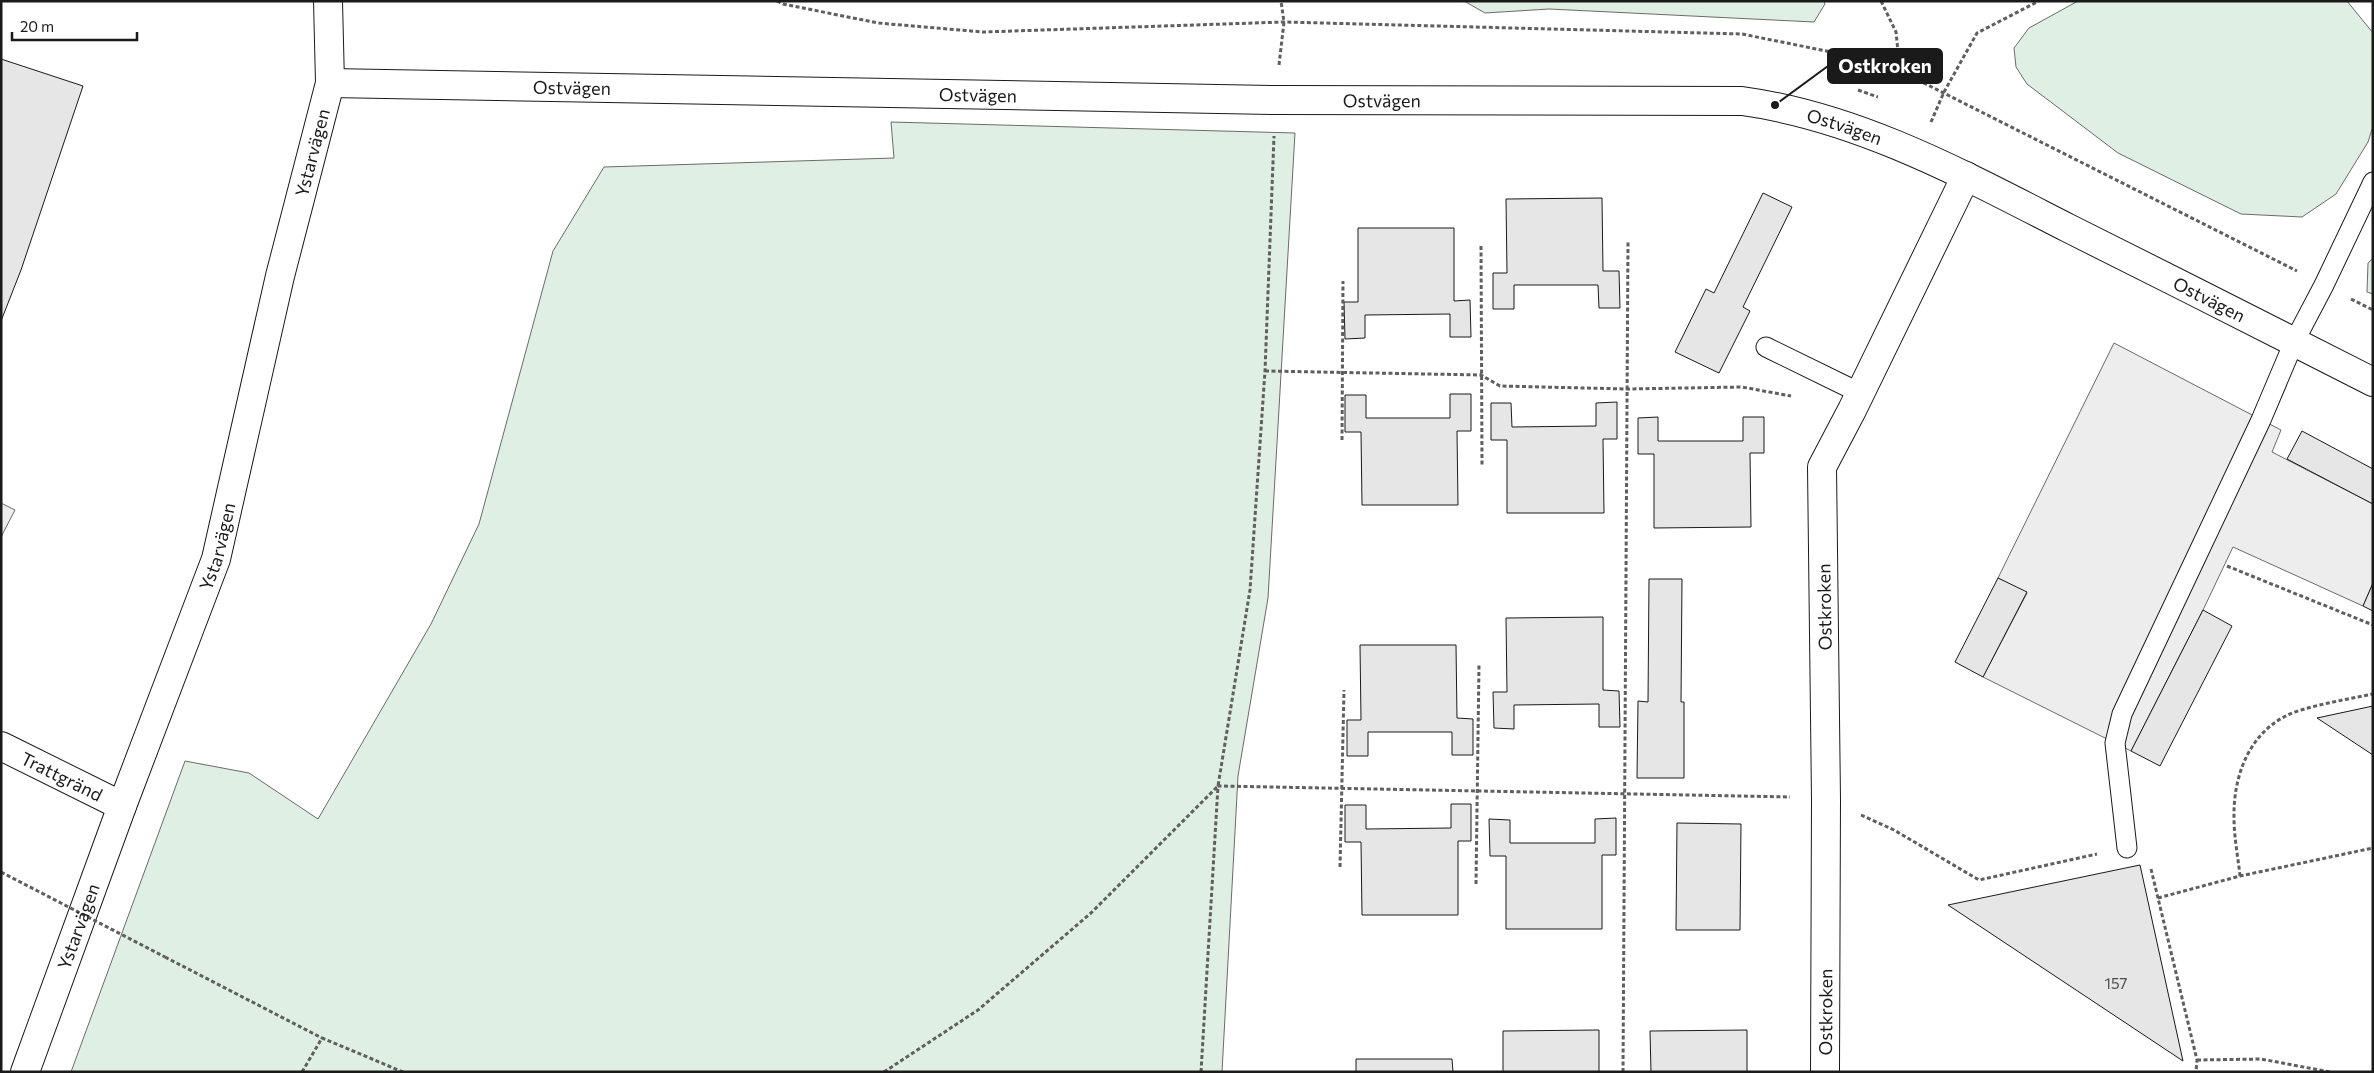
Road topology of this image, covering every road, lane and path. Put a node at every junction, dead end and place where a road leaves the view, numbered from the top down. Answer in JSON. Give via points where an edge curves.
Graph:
{"nodes":[{"id":1,"x":328,"y":1,"type":"edge"},
{"id":2,"x":1281,"y":1,"type":"edge"},
{"id":3,"x":1881,"y":1,"type":"edge"},
{"id":4,"x":2039,"y":1,"type":"edge"},
{"id":5,"x":1900,"y":71,"type":"dead end"},
{"id":6,"x":330,"y":83,"type":"junction"},
{"id":7,"x":1944,"y":92,"type":"dead end"},
{"id":8,"x":1276,"y":100,"type":"junction"},
{"id":9,"x":1966,"y":176,"type":"junction"},
{"id":10,"x":2373,"y":182,"type":"edge"},
{"id":11,"x":1628,"y":241,"type":"dead end"},
{"id":12,"x":1481,"y":246,"type":"dead end"},
{"id":13,"x":1343,"y":281,"type":"dead end"},
{"id":14,"x":2294,"y":342,"type":"junction"},
{"id":15,"x":1766,"y":347,"type":"dead end"},
{"id":16,"x":1266,"y":371,"type":"junction"},
{"id":17,"x":1342,"y":372,"type":"junction"},
{"id":18,"x":1481,"y":375,"type":"junction"},
{"id":19,"x":2373,"y":382,"type":"edge"},
{"id":20,"x":1627,"y":389,"type":"junction"},
{"id":21,"x":1860,"y":393,"type":"junction"},
{"id":22,"x":1798,"y":398,"type":"dead end"},
{"id":23,"x":1342,"y":440,"type":"dead end"},
{"id":24,"x":1482,"y":465,"type":"dead end"},
{"id":25,"x":2198,"y":554,"type":"junction"},
{"id":26,"x":2373,"y":626,"type":"edge"},
{"id":27,"x":1479,"y":664,"type":"dead end"},
{"id":28,"x":1344,"y":690,"type":"dead end"},
{"id":29,"x":2373,"y":694,"type":"edge"},
{"id":30,"x":1,"y":746,"type":"edge"},
{"id":31,"x":1218,"y":786,"type":"junction"},
{"id":32,"x":1342,"y":789,"type":"junction"},
{"id":33,"x":1477,"y":791,"type":"junction"},
{"id":34,"x":1625,"y":795,"type":"junction"},
{"id":35,"x":1826,"y":800,"type":"junction"},
{"id":36,"x":122,"y":806,"type":"junction"},
{"id":37,"x":2127,"y":848,"type":"junction"},
{"id":38,"x":2373,"y":848,"type":"edge"},
{"id":39,"x":1340,"y":867,"type":"dead end"},
{"id":40,"x":1,"y":872,"type":"edge"},
{"id":41,"x":2240,"y":876,"type":"junction"},
{"id":42,"x":1476,"y":884,"type":"dead end"},
{"id":43,"x":2158,"y":898,"type":"junction"},
{"id":44,"x":322,"y":1038,"type":"junction"},
{"id":45,"x":2198,"y":1060,"type":"junction"},
{"id":46,"x":25,"y":1072,"type":"edge"},
{"id":47,"x":302,"y":1072,"type":"edge"},
{"id":48,"x":403,"y":1072,"type":"edge"},
{"id":49,"x":884,"y":1072,"type":"edge"},
{"id":50,"x":1201,"y":1072,"type":"edge"},
{"id":51,"x":1623,"y":1072,"type":"edge"},
{"id":52,"x":1825,"y":1072,"type":"edge"},
{"id":53,"x":2196,"y":1072,"type":"edge"},
{"id":54,"x":2330,"y":1072,"type":"edge"}],
"edges":[{"from":1,"to":6,"type":"street","name":"Ystarvägen"},
{"from":2,"to":8,"type":"path","via":[[1284,22]]},
{"from":3,"to":5,"type":"path","via":[[1896,32]]},
{"from":4,"to":7,"type":"path","via":[[1977,33]]},
{"from":6,"to":8,"type":"street","name":"Ostvägen"},
{"from":6,"to":36,"type":"street","name":"Ystarvägen","via":[[280,276],[216,559]]},
{"from":8,"to":9,"type":"street","name":"Ostvägen","via":[[1742,101],[1775,105],[1845,124]]},
{"from":8,"to":16,"type":"path"},
{"from":9,"to":14,"type":"street","name":"Ostvägen"},
{"from":9,"to":21,"type":"street","name":"Ostkroken"},
{"from":10,"to":14,"type":"lane"},
{"from":11,"to":20,"type":"path"},
{"from":12,"to":18,"type":"path"},
{"from":13,"to":17,"type":"path"},
{"from":14,"to":19,"type":"street","name":"Ostvägen"},
{"from":14,"to":25,"type":"lane"},
{"from":15,"to":21,"type":"lane"},
{"from":16,"to":17,"type":"path"},
{"from":16,"to":31,"type":"path","via":[[1250,590]]},
{"from":17,"to":18,"type":"path"},
{"from":17,"to":23,"type":"path"},
{"from":18,"to":20,"type":"path","via":[[1500,386]]},
{"from":18,"to":24,"type":"path"},
{"from":20,"to":22,"type":"path","via":[[1742,387]]},
{"from":20,"to":34,"type":"path"},
{"from":21,"to":35,"type":"street","name":"Ostkroken","via":[[1822,467]]},
{"from":25,"to":26,"type":"path"},
{"from":25,"to":37,"type":"lane","via":[[2122,714],[2115,744]]},
{"from":27,"to":33,"type":"path"},
{"from":28,"to":32,"type":"path"},
{"from":29,"to":41,"type":"path","via":[[2300,710],[2272,724],[2250,748],[2238,780],[2234,818]]},
{"from":30,"to":36,"type":"street","name":"Trattgränd"},
{"from":31,"to":32,"type":"path"},
{"from":31,"to":49,"type":"path","via":[[1091,914],[978,1010]]},
{"from":31,"to":50,"type":"path"},
{"from":32,"to":33,"type":"path"},
{"from":32,"to":39,"type":"path"},
{"from":33,"to":34,"type":"path"},
{"from":33,"to":42,"type":"path"},
{"from":34,"to":35,"type":"path"},
{"from":34,"to":51,"type":"path"},
{"from":35,"to":37,"type":"path","via":[[1894,830],[1978,880]]},
{"from":35,"to":52,"type":"street","name":"Ostkroken"},
{"from":36,"to":46,"type":"street","name":"Ystarvägen"},
{"from":37,"to":43,"type":"path","via":[[2144,844]]},
{"from":38,"to":41,"type":"path"},
{"from":40,"to":44,"type":"path","bridge":true},
{"from":41,"to":43,"type":"path"},
{"from":43,"to":45,"type":"path"},
{"from":44,"to":47,"type":"path"},
{"from":44,"to":48,"type":"path"},
{"from":45,"to":53,"type":"path"},
{"from":45,"to":54,"type":"path","via":[[2260,1059]]}]}
